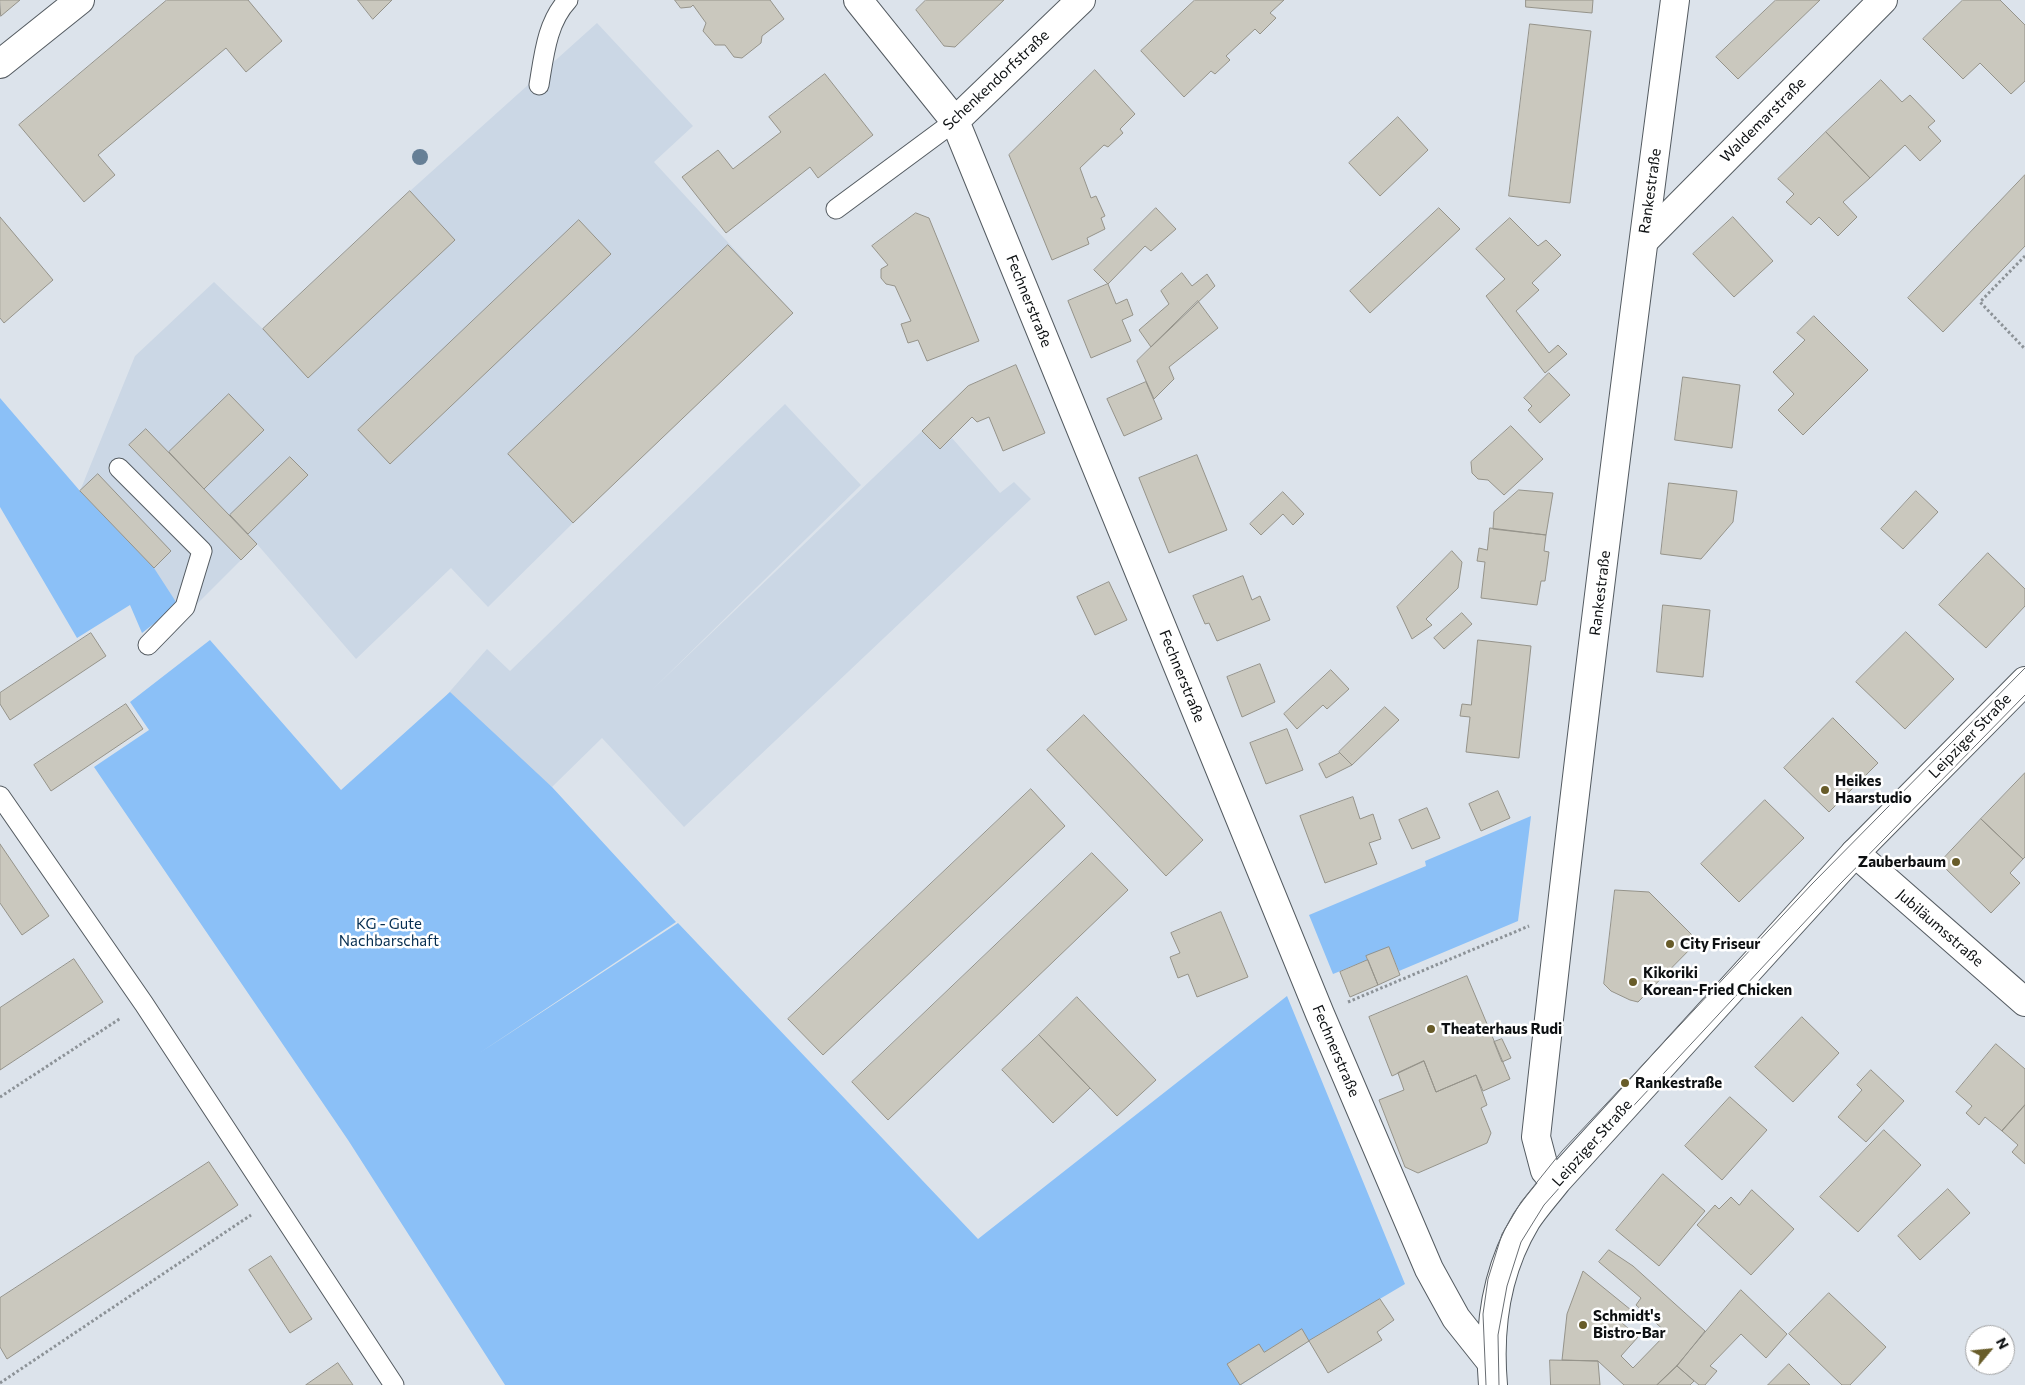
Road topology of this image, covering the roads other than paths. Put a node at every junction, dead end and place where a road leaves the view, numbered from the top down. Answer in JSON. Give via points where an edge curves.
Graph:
{"nodes":[{"id":1,"x":80,"y":0,"type":"edge"},
{"id":2,"x":568,"y":0,"type":"edge"},
{"id":3,"x":858,"y":0,"type":"edge"},
{"id":4,"x":1081,"y":0,"type":"edge"},
{"id":5,"x":1675,"y":0,"type":"edge"},
{"id":6,"x":1883,"y":0,"type":"edge"},
{"id":7,"x":0,"y":64,"type":"edge"},
{"id":8,"x":539,"y":85,"type":"dead end"},
{"id":9,"x":955,"y":121,"type":"junction"},
{"id":10,"x":836,"y":209,"type":"dead end"},
{"id":11,"x":1644,"y":240,"type":"junction"},
{"id":12,"x":119,"y":468,"type":"dead end"},
{"id":13,"x":148,"y":645,"type":"dead end"},
{"id":14,"x":2025,"y":681,"type":"edge"},
{"id":15,"x":0,"y":796,"type":"edge"},
{"id":16,"x":1855,"y":854,"type":"junction"},
{"id":17,"x":2025,"y":1002,"type":"edge"},
{"id":18,"x":1557,"y":1181,"type":"junction"},
{"id":19,"x":1492,"y":1374,"type":"edge"},
{"id":20,"x":394,"y":1385,"type":"edge"}],
"edges":[{"from":1,"to":7,"type":"street"},
{"from":2,"to":8,"type":"lane","via":[[558,10],[547,40]]},
{"from":3,"to":9,"type":"street","name":"Fechnerstraße"},
{"from":4,"to":9,"type":"street","name":"Schenkendorfstraße"},
{"from":5,"to":11,"type":"street","name":"Rankestraße"},
{"from":6,"to":11,"type":"street","name":"Waldemarstraße"},
{"from":9,"to":10,"type":"lane","name":"Schenkendorfstraße"},
{"from":9,"to":19,"type":"street","name":"Fechnerstraße","via":[[1320,1014],[1429,1270]]},
{"from":11,"to":18,"type":"street","name":"Rankestraße","via":[[1560,912],[1536,1137],[1545,1171]]},
{"from":12,"to":13,"type":"lane","via":[[202,551],[184,607]]},
{"from":14,"to":16,"type":"street","name":"Leipziger Straße"},
{"from":15,"to":20,"type":"lane","via":[[144,1004]]},
{"from":16,"to":17,"type":"street","name":"Jubiläumsstraße"},
{"from":16,"to":18,"type":"street","name":"Leipziger Straße"},
{"from":18,"to":19,"type":"street","name":"Leipziger Straße","via":[[1527,1220],[1507,1259],[1495,1298]]}]}
